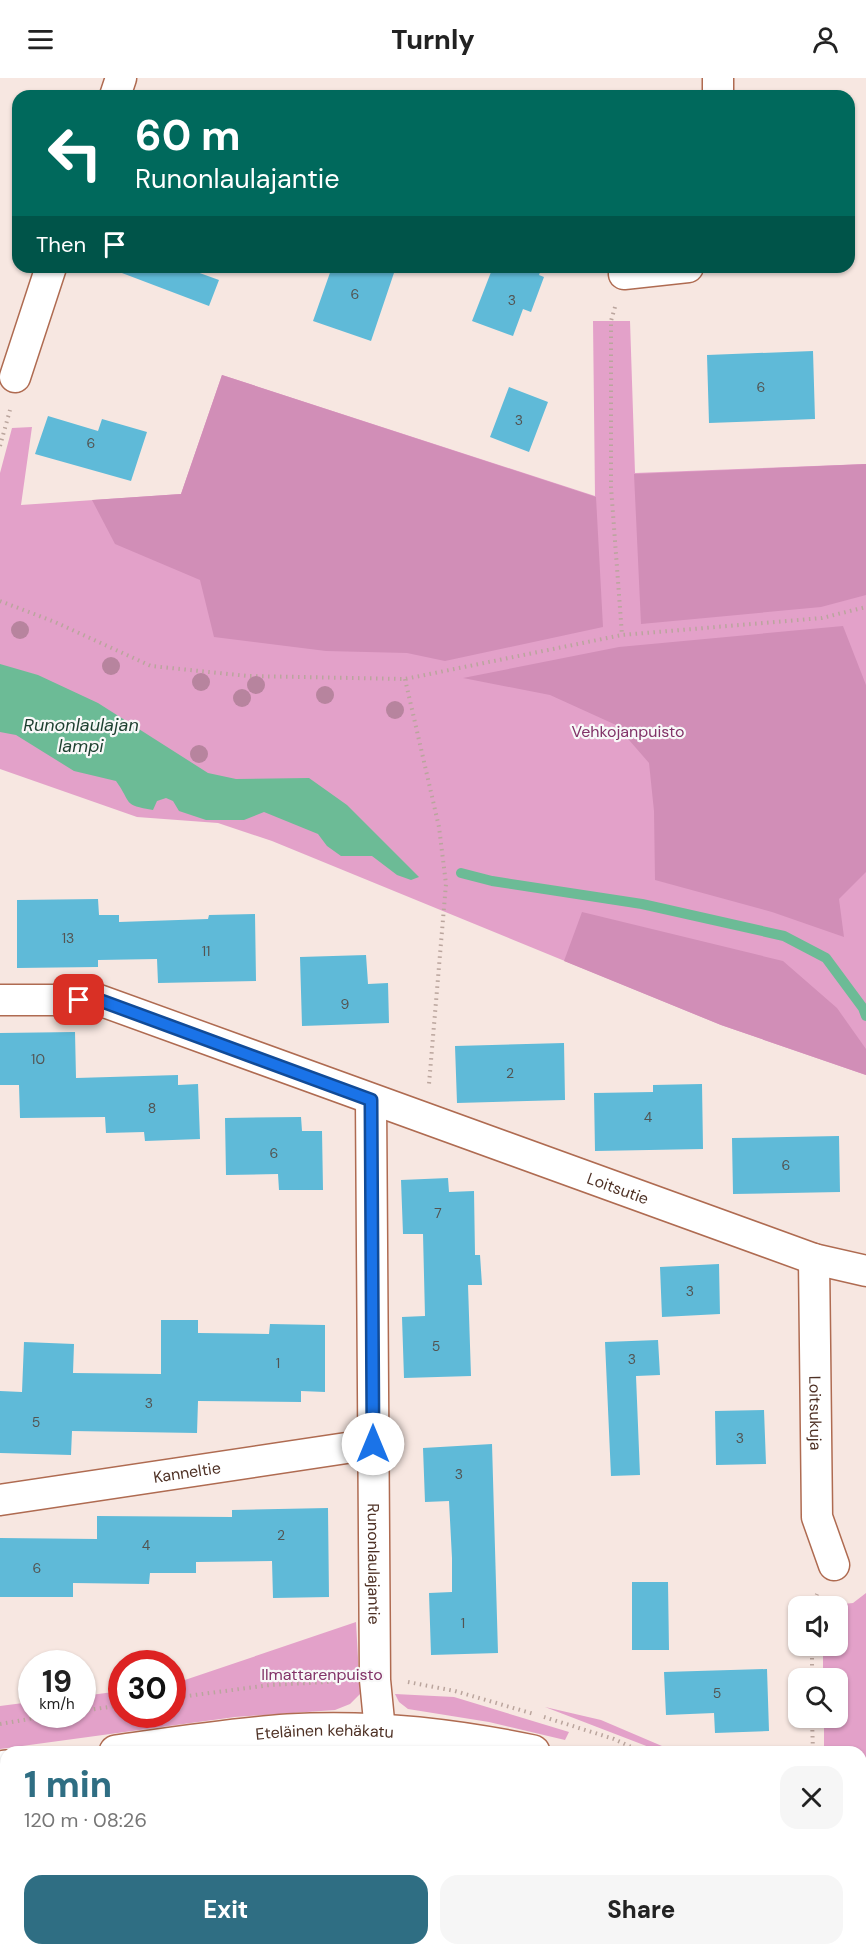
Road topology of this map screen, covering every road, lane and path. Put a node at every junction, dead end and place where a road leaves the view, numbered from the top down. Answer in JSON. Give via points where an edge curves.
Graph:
{"nodes":[{"id":1,"x":49,"y":273,"type":"edge"},
{"id":2,"x":633,"y":273,"type":"edge"},
{"id":3,"x":624,"y":274,"type":"joint"},
{"id":4,"x":15,"y":377,"type":"dead end"},
{"id":5,"x":0,"y":601,"type":"edge"},
{"id":6,"x":866,"y":607,"type":"edge"},
{"id":7,"x":622,"y":635,"type":"junction"},
{"id":8,"x":405,"y":679,"type":"junction"},
{"id":9,"x":0,"y":1000,"type":"edge"},
{"id":10,"x":371,"y":1100,"type":"junction"},
{"id":11,"x":426,"y":1120,"type":"junction"},
{"id":12,"x":814,"y":1258,"type":"junction"},
{"id":13,"x":866,"y":1271,"type":"edge"},
{"id":14,"x":373,"y":1444,"type":"junction"},
{"id":15,"x":0,"y":1500,"type":"edge"},
{"id":16,"x":834,"y":1565,"type":"dead end"},
{"id":17,"x":18,"y":1721,"type":"edge"},
{"id":18,"x":0,"y":1724,"type":"edge"},
{"id":19,"x":812,"y":1728,"type":"edge"},
{"id":20,"x":380,"y":1731,"type":"junction"},
{"id":21,"x":165,"y":1746,"type":"edge"},
{"id":22,"x":503,"y":1746,"type":"edge"},
{"id":23,"x":813,"y":1746,"type":"edge"}],
"edges":[{"from":1,"to":4,"type":"street"},
{"from":2,"to":3,"type":"street"},
{"from":3,"to":7,"type":"path","via":[[611,321],[611,487]]},
{"from":5,"to":8,"type":"path","via":[[151,666],[248,676]]},
{"from":6,"to":7,"type":"path","via":[[822,618]]},
{"from":7,"to":8,"type":"path"},
{"from":8,"to":11,"type":"path","via":[[439,827],[446,884]]},
{"from":9,"to":10,"type":"street","via":[[99,1000]]},
{"from":10,"to":11,"type":"street","name":"Loitsutie"},
{"from":10,"to":14,"type":"street","name":"Runonlaulajantie"},
{"from":11,"to":12,"type":"street","name":"Loitsutie"},
{"from":12,"to":13,"type":"street","name":"Loitsutie"},
{"from":12,"to":16,"type":"street","name":"Loitsukuja","via":[[817,1517]]},
{"from":14,"to":15,"type":"street","name":"Kanneltie"},
{"from":14,"to":20,"type":"street","name":"Runonlaulajantie","via":[[375,1680]]},
{"from":17,"to":18,"type":"path"},
{"from":19,"to":23,"type":"path"},
{"from":20,"to":21,"type":"street","name":"Eteläinen kehäkatu","via":[[288,1731]]},
{"from":20,"to":22,"type":"street","name":"Eteläinen kehäkatu"}]}
